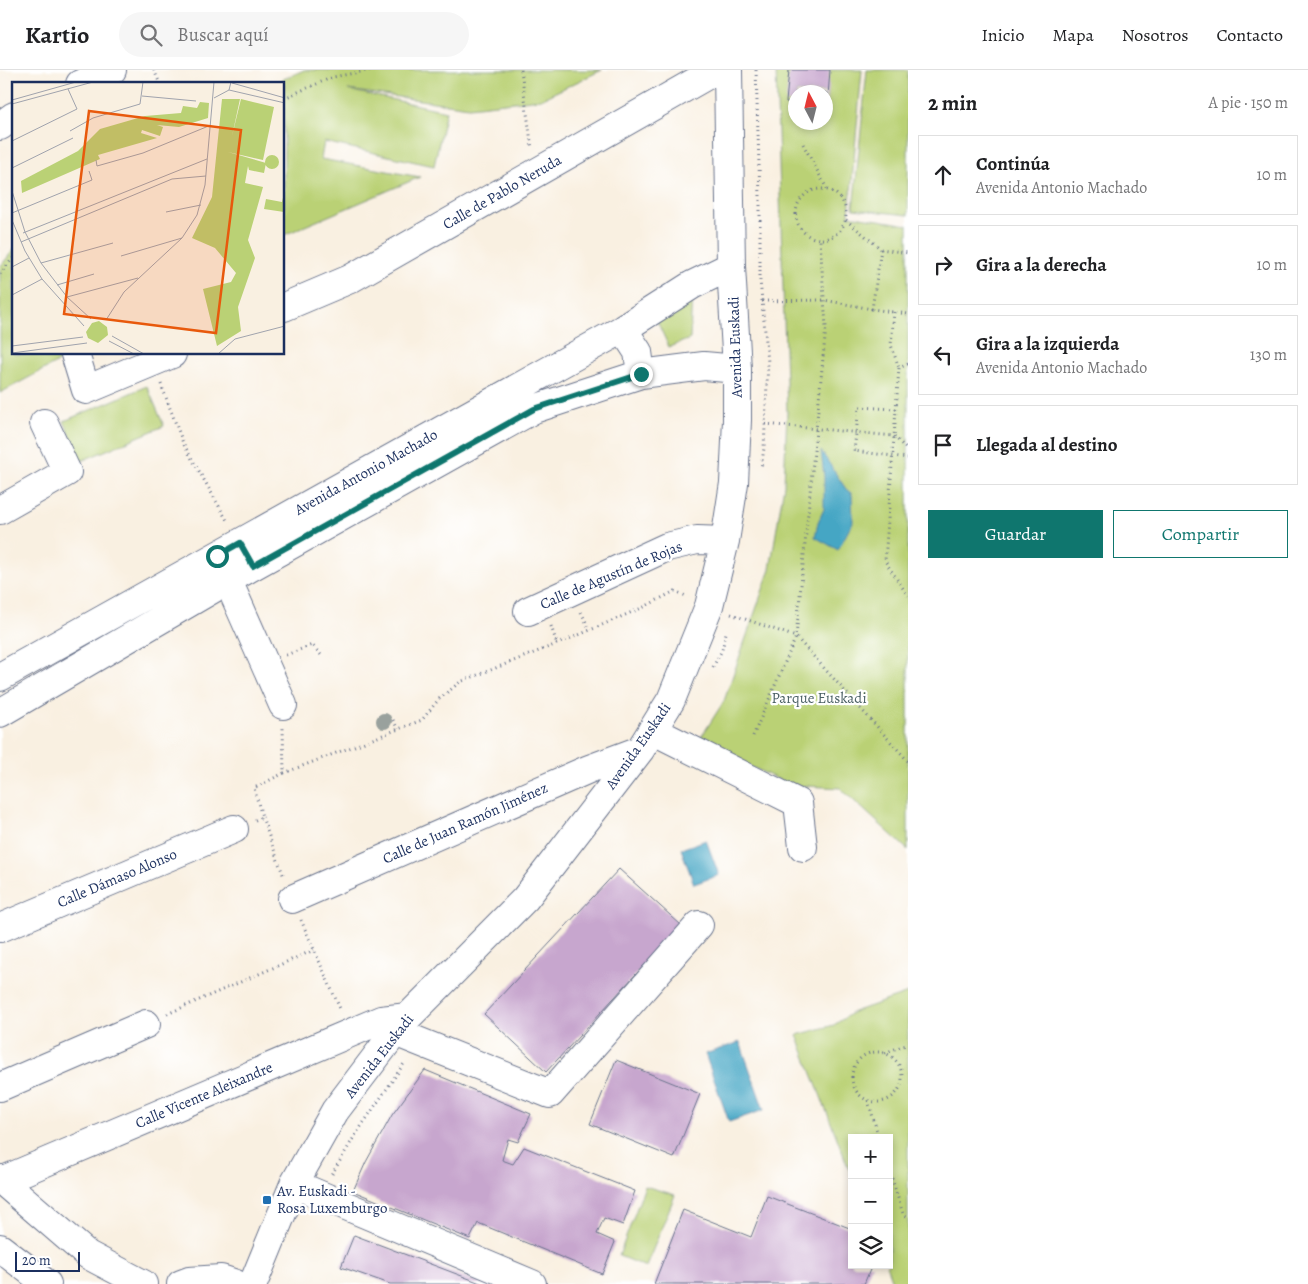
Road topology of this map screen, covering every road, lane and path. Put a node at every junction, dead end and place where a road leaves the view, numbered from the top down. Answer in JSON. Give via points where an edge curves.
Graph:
{"nodes":[{"id":1,"x":112,"y":70,"type":"edge"},
{"id":2,"x":154,"y":70,"type":"edge"},
{"id":3,"x":371,"y":70,"type":"edge"},
{"id":4,"x":521,"y":70,"type":"edge"},
{"id":5,"x":716,"y":70,"type":"edge"},
{"id":6,"x":728,"y":70,"type":"edge"},
{"id":7,"x":756,"y":70,"type":"edge"},
{"id":8,"x":85,"y":82,"type":"edge"},
{"id":9,"x":159,"y":82,"type":"edge"},
{"id":10,"x":285,"y":98,"type":"edge"},
{"id":11,"x":12,"y":117,"type":"edge"},
{"id":12,"x":0,"y":126,"type":"edge"},
{"id":13,"x":803,"y":144,"type":"dead end"},
{"id":14,"x":535,"y":173,"type":"junction"},
{"id":15,"x":828,"y":190,"type":"junction"},
{"id":16,"x":846,"y":220,"type":"junction"},
{"id":17,"x":820,"y":240,"type":"junction"},
{"id":18,"x":881,"y":249,"type":"junction"},
{"id":19,"x":908,"y":252,"type":"edge"},
{"id":20,"x":12,"y":259,"type":"edge"},
{"id":21,"x":731,"y":266,"type":"junction"},
{"id":22,"x":0,"y":274,"type":"edge"},
{"id":23,"x":824,"y":300,"type":"junction"},
{"id":24,"x":762,"y":301,"type":"junction"},
{"id":25,"x":285,"y":307,"type":"edge"},
{"id":26,"x":872,"y":309,"type":"junction"},
{"id":27,"x":894,"y":312,"type":"junction"},
{"id":28,"x":908,"y":314,"type":"edge"},
{"id":29,"x":623,"y":329,"type":"junction"},
{"id":30,"x":75,"y":355,"type":"edge"},
{"id":31,"x":162,"y":358,"type":"edge"},
{"id":32,"x":908,"y":364,"type":"edge"},
{"id":33,"x":899,"y":368,"type":"junction"},
{"id":34,"x":737,"y":369,"type":"junction"},
{"id":35,"x":641,"y":374,"type":"junction"},
{"id":36,"x":896,"y":409,"type":"junction"},
{"id":37,"x":44,"y":423,"type":"dead end"},
{"id":38,"x":765,"y":424,"type":"junction"},
{"id":39,"x":816,"y":429,"type":"junction"},
{"id":40,"x":856,"y":433,"type":"junction"},
{"id":41,"x":894,"y":436,"type":"junction"},
{"id":42,"x":908,"y":451,"type":"edge"},
{"id":43,"x":893,"y":456,"type":"junction"},
{"id":44,"x":908,"y":458,"type":"edge"},
{"id":45,"x":760,"y":476,"type":"dead end"},
{"id":46,"x":0,"y":510,"type":"edge"},
{"id":47,"x":725,"y":541,"type":"junction"},
{"id":48,"x":228,"y":549,"type":"junction"},
{"id":49,"x":228,"y":580,"type":"junction"},
{"id":50,"x":908,"y":596,"type":"edge"},
{"id":51,"x":528,"y":611,"type":"dead end"},
{"id":52,"x":723,"y":614,"type":"junction"},
{"id":53,"x":753,"y":622,"type":"dead end"},
{"id":54,"x":727,"y":632,"type":"dead end"},
{"id":55,"x":796,"y":638,"type":"junction"},
{"id":56,"x":321,"y":655,"type":"dead end"},
{"id":57,"x":264,"y":664,"type":"junction"},
{"id":58,"x":713,"y":667,"type":"dead end"},
{"id":59,"x":0,"y":677,"type":"edge"},
{"id":60,"x":283,"y":705,"type":"joint"},
{"id":61,"x":0,"y":712,"type":"edge"},
{"id":62,"x":393,"y":720,"type":"dead end"},
{"id":63,"x":398,"y":729,"type":"junction"},
{"id":64,"x":753,"y":736,"type":"dead end"},
{"id":65,"x":646,"y":740,"type":"junction"},
{"id":66,"x":908,"y":761,"type":"edge"},
{"id":67,"x":284,"y":774,"type":"junction"},
{"id":68,"x":262,"y":817,"type":"junction"},
{"id":69,"x":234,"y":829,"type":"joint"},
{"id":70,"x":803,"y":847,"type":"dead end"},
{"id":71,"x":292,"y":899,"type":"junction"},
{"id":72,"x":700,"y":925,"type":"dead end"},
{"id":73,"x":0,"y":928,"type":"edge"},
{"id":74,"x":314,"y":950,"type":"junction"},
{"id":75,"x":146,"y":1024,"type":"joint"},
{"id":76,"x":402,"y":1024,"type":"junction"},
{"id":77,"x":351,"y":1033,"type":"junction"},
{"id":78,"x":420,"y":1042,"type":"junction"},
{"id":79,"x":908,"y":1045,"type":"edge"},
{"id":80,"x":884,"y":1054,"type":"junction"},
{"id":81,"x":0,"y":1087,"type":"edge"},
{"id":82,"x":868,"y":1100,"type":"junction"},
{"id":83,"x":879,"y":1134,"type":"edge"},
{"id":84,"x":892,"y":1179,"type":"edge"},
{"id":85,"x":1,"y":1180,"type":"edge"},
{"id":86,"x":294,"y":1184,"type":"junction"},
{"id":87,"x":319,"y":1194,"type":"junction"},
{"id":88,"x":908,"y":1216,"type":"edge"},
{"id":89,"x":0,"y":1248,"type":"edge"},
{"id":90,"x":47,"y":1284,"type":"edge"},
{"id":91,"x":143,"y":1284,"type":"edge"},
{"id":92,"x":181,"y":1284,"type":"edge"},
{"id":93,"x":236,"y":1284,"type":"edge"},
{"id":94,"x":253,"y":1284,"type":"edge"},
{"id":95,"x":532,"y":1284,"type":"edge"}],
"edges":[{"from":1,"to":8,"type":"street"},
{"from":2,"to":9,"type":"path"},
{"from":3,"to":10,"type":"path","via":[[333,77]]},
{"from":4,"to":14,"type":"path"},
{"from":5,"to":14,"type":"street","name":"Calle de Pablo Neruda"},
{"from":6,"to":21,"type":"street","name":"Avenida Euskadi"},
{"from":7,"to":24,"type":"path"},
{"from":11,"to":12,"type":"street"},
{"from":13,"to":15,"type":"path"},
{"from":14,"to":25,"type":"street","name":"Calle de Pablo Neruda","via":[[350,279]]},
{"from":15,"to":16,"type":"path","via":[[841,198]]},
{"from":15,"to":17,"type":"path","via":[[819,189],[803,195],[795,210],[798,227],[804,234]]},
{"from":16,"to":17,"type":"path","via":[[836,235]]},
{"from":16,"to":18,"type":"path"},
{"from":17,"to":23,"type":"path"},
{"from":18,"to":19,"type":"path"},
{"from":18,"to":26,"type":"path"},
{"from":20,"to":22,"type":"path"},
{"from":21,"to":29,"type":"street","name":"Avenida Antonio Machado","via":[[692,285]]},
{"from":21,"to":34,"type":"street","name":"Avenida Euskadi"},
{"from":23,"to":24,"type":"path"},
{"from":23,"to":26,"type":"path"},
{"from":23,"to":39,"type":"path","via":[[826,327]]},
{"from":24,"to":38,"type":"path","via":[[768,362]]},
{"from":26,"to":27,"type":"path"},
{"from":27,"to":28,"type":"path"},
{"from":27,"to":33,"type":"path","via":[[891,346]]},
{"from":29,"to":35,"type":"street","via":[[638,352]]},
{"from":29,"to":48,"type":"street","name":"Avenida Antonio Machado"},
{"from":30,"to":31,"type":"street","via":[[86,390]]},
{"from":31,"to":48,"type":"path","via":[[183,443]]},
{"from":32,"to":33,"type":"path"},
{"from":33,"to":36,"type":"path"},
{"from":34,"to":35,"type":"street","name":"Avenida Antonio Machado","via":[[704,366]]},
{"from":34,"to":47,"type":"street","name":"Avenida Euskadi","via":[[734,484]]},
{"from":35,"to":49,"type":"street","name":"Avenida Antonio Machado","via":[[534,409]]},
{"from":36,"to":40,"type":"path","via":[[859,407]]},
{"from":36,"to":41,"type":"path"},
{"from":37,"to":46,"type":"street","via":[[67,472]]},
{"from":38,"to":39,"type":"path"},
{"from":38,"to":45,"type":"path"},
{"from":39,"to":40,"type":"path"},
{"from":39,"to":55,"type":"path"},
{"from":40,"to":41,"type":"path"},
{"from":40,"to":43,"type":"path","via":[[854,451]]},
{"from":41,"to":42,"type":"path"},
{"from":41,"to":43,"type":"path"},
{"from":43,"to":44,"type":"path"},
{"from":43,"to":50,"type":"path","via":[[885,561]]},
{"from":47,"to":51,"type":"street","name":"Calle de Agustín de Rojas","via":[[698,540],[668,548]]},
{"from":47,"to":52,"type":"street","name":"Avenida Euskadi"},
{"from":48,"to":49,"type":"street"},
{"from":48,"to":59,"type":"street","name":"Avenida Antonio Machado"},
{"from":49,"to":57,"type":"street"},
{"from":49,"to":61,"type":"street","name":"Avenida Antonio Machado"},
{"from":52,"to":63,"type":"path","via":[[674,592],[567,640],[460,682],[439,699],[422,720]]},
{"from":52,"to":65,"type":"street","name":"Avenida Euskadi"},
{"from":53,"to":55,"type":"path"},
{"from":54,"to":58,"type":"path"},
{"from":55,"to":64,"type":"path"},
{"from":55,"to":66,"type":"path"},
{"from":56,"to":57,"type":"path","via":[[312,645]]},
{"from":57,"to":60,"type":"street"},
{"from":60,"to":67,"type":"path"},
{"from":62,"to":63,"type":"path"},
{"from":63,"to":67,"type":"path"},
{"from":65,"to":70,"type":"street","via":[[798,803]]},
{"from":65,"to":71,"type":"street","name":"Calle de Juan Ramón Jiménez","via":[[589,769]]},
{"from":65,"to":76,"type":"street","name":"Avenida Euskadi","via":[[525,898]]},
{"from":67,"to":68,"type":"path","via":[[254,788]]},
{"from":68,"to":69,"type":"path"},
{"from":68,"to":71,"type":"path"},
{"from":69,"to":73,"type":"street","name":"Calle Dámaso Alonso"},
{"from":71,"to":74,"type":"path"},
{"from":72,"to":78,"type":"street","via":[[550,1094]]},
{"from":74,"to":75,"type":"path"},
{"from":74,"to":77,"type":"path"},
{"from":75,"to":81,"type":"street"},
{"from":76,"to":77,"type":"street","name":"Calle Vicente Aleixandre","via":[[381,1020]]},
{"from":76,"to":78,"type":"street"},
{"from":76,"to":86,"type":"street","name":"Avenida Euskadi","via":[[335,1111]]},
{"from":77,"to":85,"type":"street","name":"Calle Vicente Aleixandre"},
{"from":78,"to":87,"type":"path"},
{"from":79,"to":80,"type":"path"},
{"from":80,"to":82,"type":"path","via":[[864,1056],[853,1072],[854,1086]]},
{"from":80,"to":82,"type":"path","via":[[897,1062],[901,1070],[901,1086],[897,1093],[884,1101]]},
{"from":82,"to":83,"type":"path"},
{"from":84,"to":88,"type":"path","via":[[903,1214]]},
{"from":85,"to":91,"type":"street","via":[[88,1255]]},
{"from":86,"to":87,"type":"street"},
{"from":86,"to":94,"type":"street","name":"Avenida Euskadi"},
{"from":87,"to":95,"type":"street"},
{"from":89,"to":90,"type":"street"},
{"from":92,"to":93,"type":"street","via":[[220,1279]]}]}
